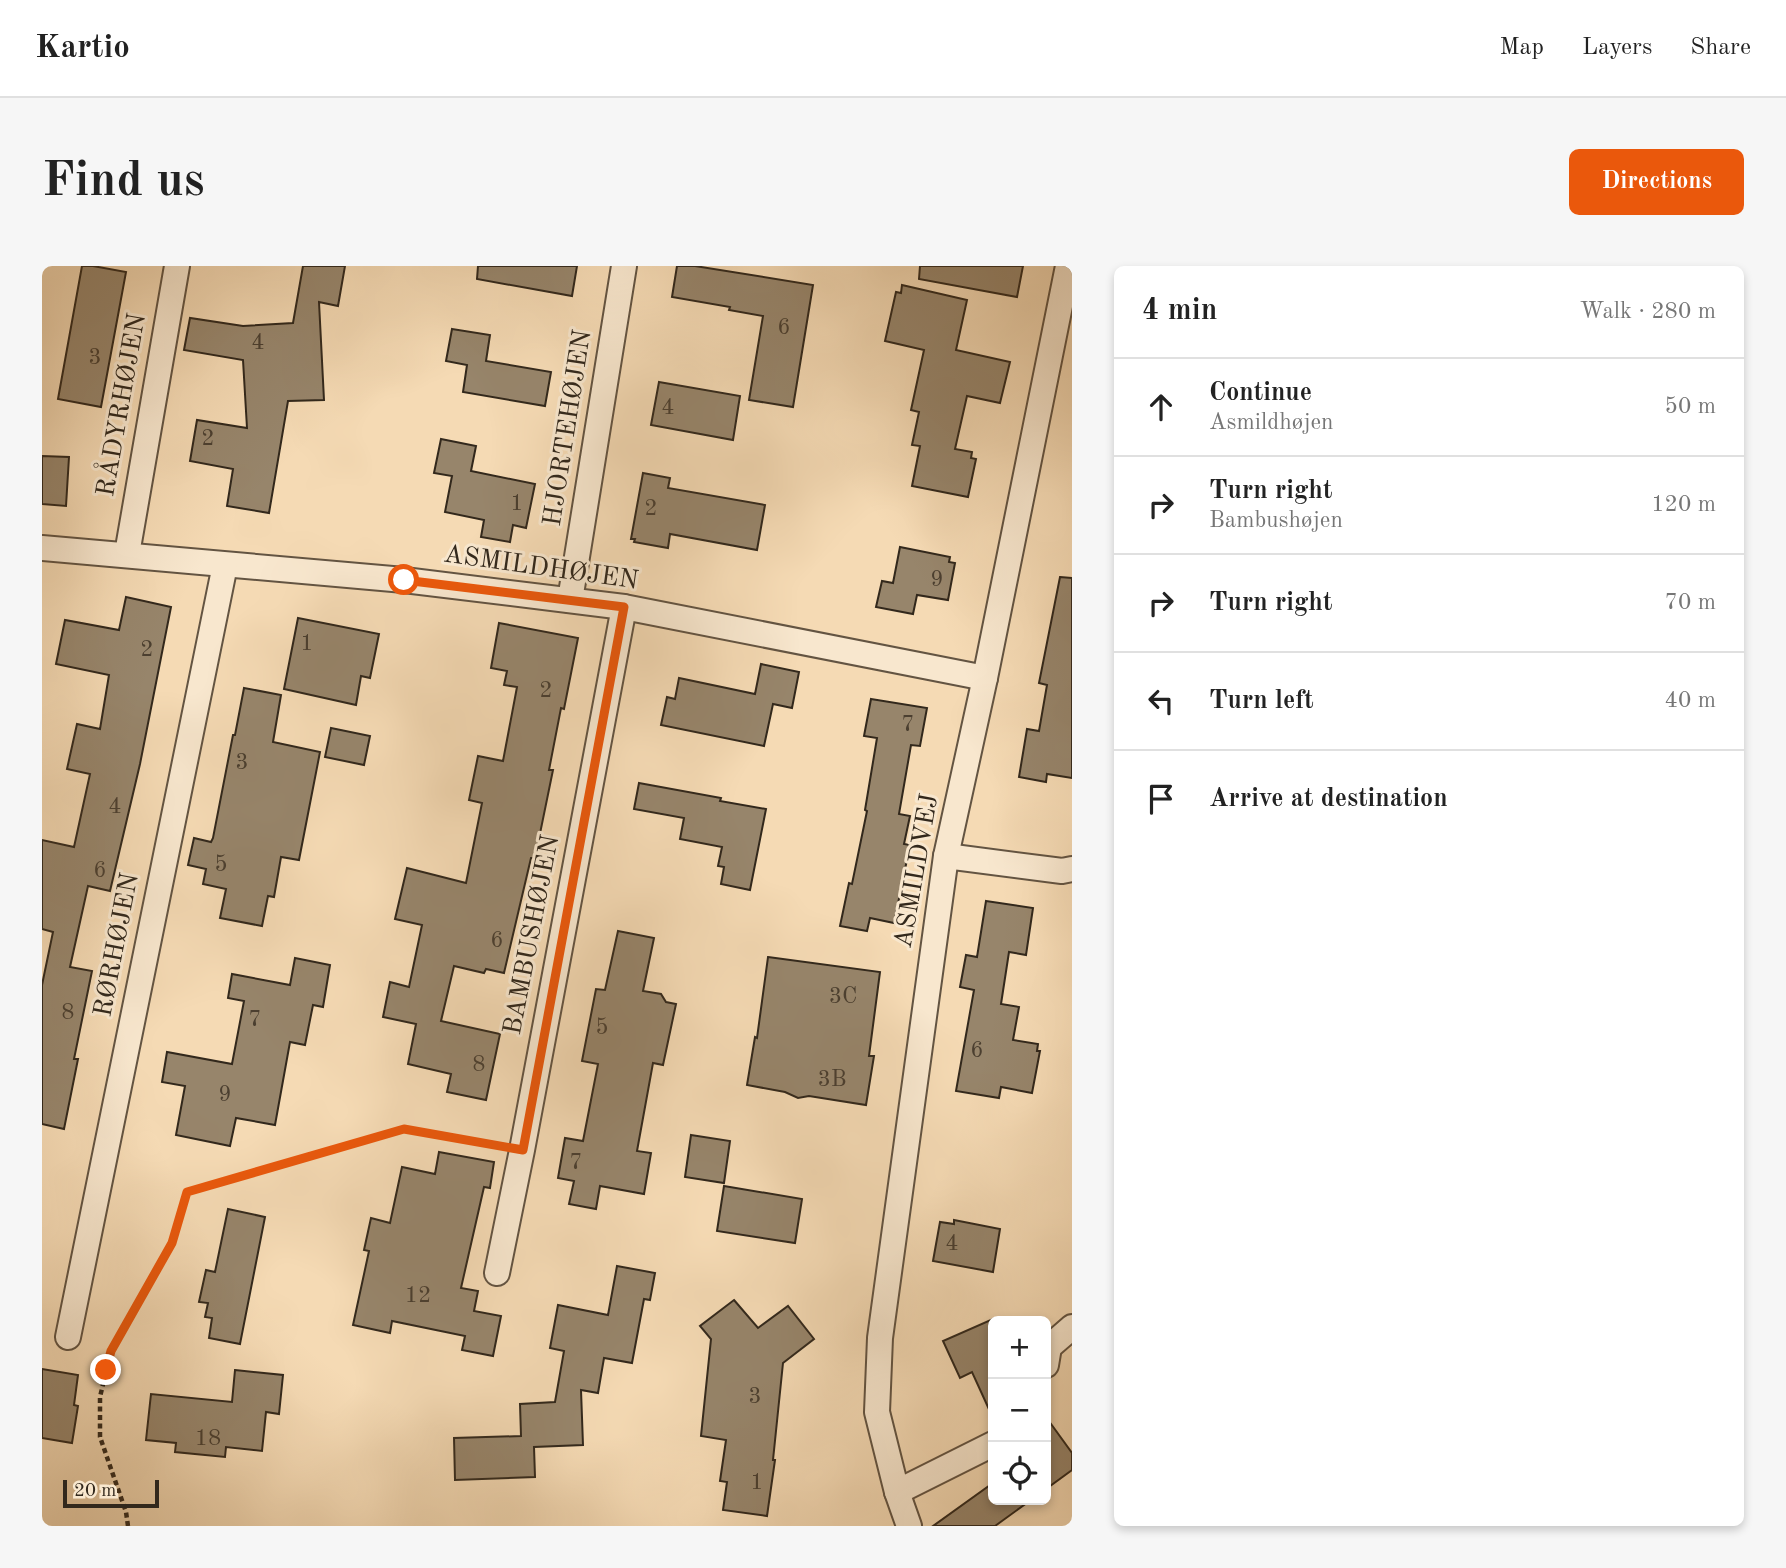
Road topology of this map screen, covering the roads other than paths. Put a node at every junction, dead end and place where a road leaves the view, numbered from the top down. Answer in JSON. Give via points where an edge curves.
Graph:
{"nodes":[{"id":1,"x":177,"y":266,"type":"edge"},
{"id":2,"x":624,"y":266,"type":"edge"},
{"id":3,"x":1068,"y":266,"type":"edge"},
{"id":4,"x":42,"y":548,"type":"edge"},
{"id":5,"x":127,"y":554,"type":"junction"},
{"id":6,"x":225,"y":565,"type":"junction"},
{"id":7,"x":570,"y":600,"type":"junction"},
{"id":8,"x":624,"y":607,"type":"junction"},
{"id":9,"x":985,"y":678,"type":"junction"},
{"id":10,"x":946,"y":856,"type":"junction"},
{"id":11,"x":1072,"y":869,"type":"edge"},
{"id":12,"x":497,"y":1273,"type":"dead end"},
{"id":13,"x":1072,"y":1327,"type":"edge"},
{"id":14,"x":68,"y":1337,"type":"dead end"},
{"id":15,"x":1051,"y":1345,"type":"edge"},
{"id":16,"x":988,"y":1446,"type":"edge"},
{"id":17,"x":897,"y":1492,"type":"junction"},
{"id":18,"x":909,"y":1526,"type":"edge"}],
"edges":[{"from":1,"to":5,"type":"street","name":"RÅDYRHØJEN"},
{"from":2,"to":7,"type":"street","name":"HJORTEHØJEN"},
{"from":3,"to":9,"type":"street","name":"ASMILDVEJ"},
{"from":4,"to":5,"type":"street","name":"ASMILDHØJEN"},
{"from":5,"to":6,"type":"street","name":"ASMILDHØJEN"},
{"from":6,"to":7,"type":"street","name":"ASMILDHØJEN"},
{"from":6,"to":14,"type":"street","name":"RØRHØJEN"},
{"from":7,"to":8,"type":"street","name":"ASMILDHØJEN"},
{"from":8,"to":9,"type":"street","name":"ASMILDHØJEN"},
{"from":8,"to":12,"type":"street","name":"BAMBUSHØJEN"},
{"from":9,"to":10,"type":"street","name":"ASMILDVEJ"},
{"from":10,"to":11,"type":"street"},
{"from":10,"to":17,"type":"street","name":"ASMILDVEJ","via":[[880,1338],[877,1412]]},
{"from":13,"to":15,"type":"street"},
{"from":16,"to":17,"type":"street"},
{"from":17,"to":18,"type":"street","name":"ASMILDVEJ"}]}
